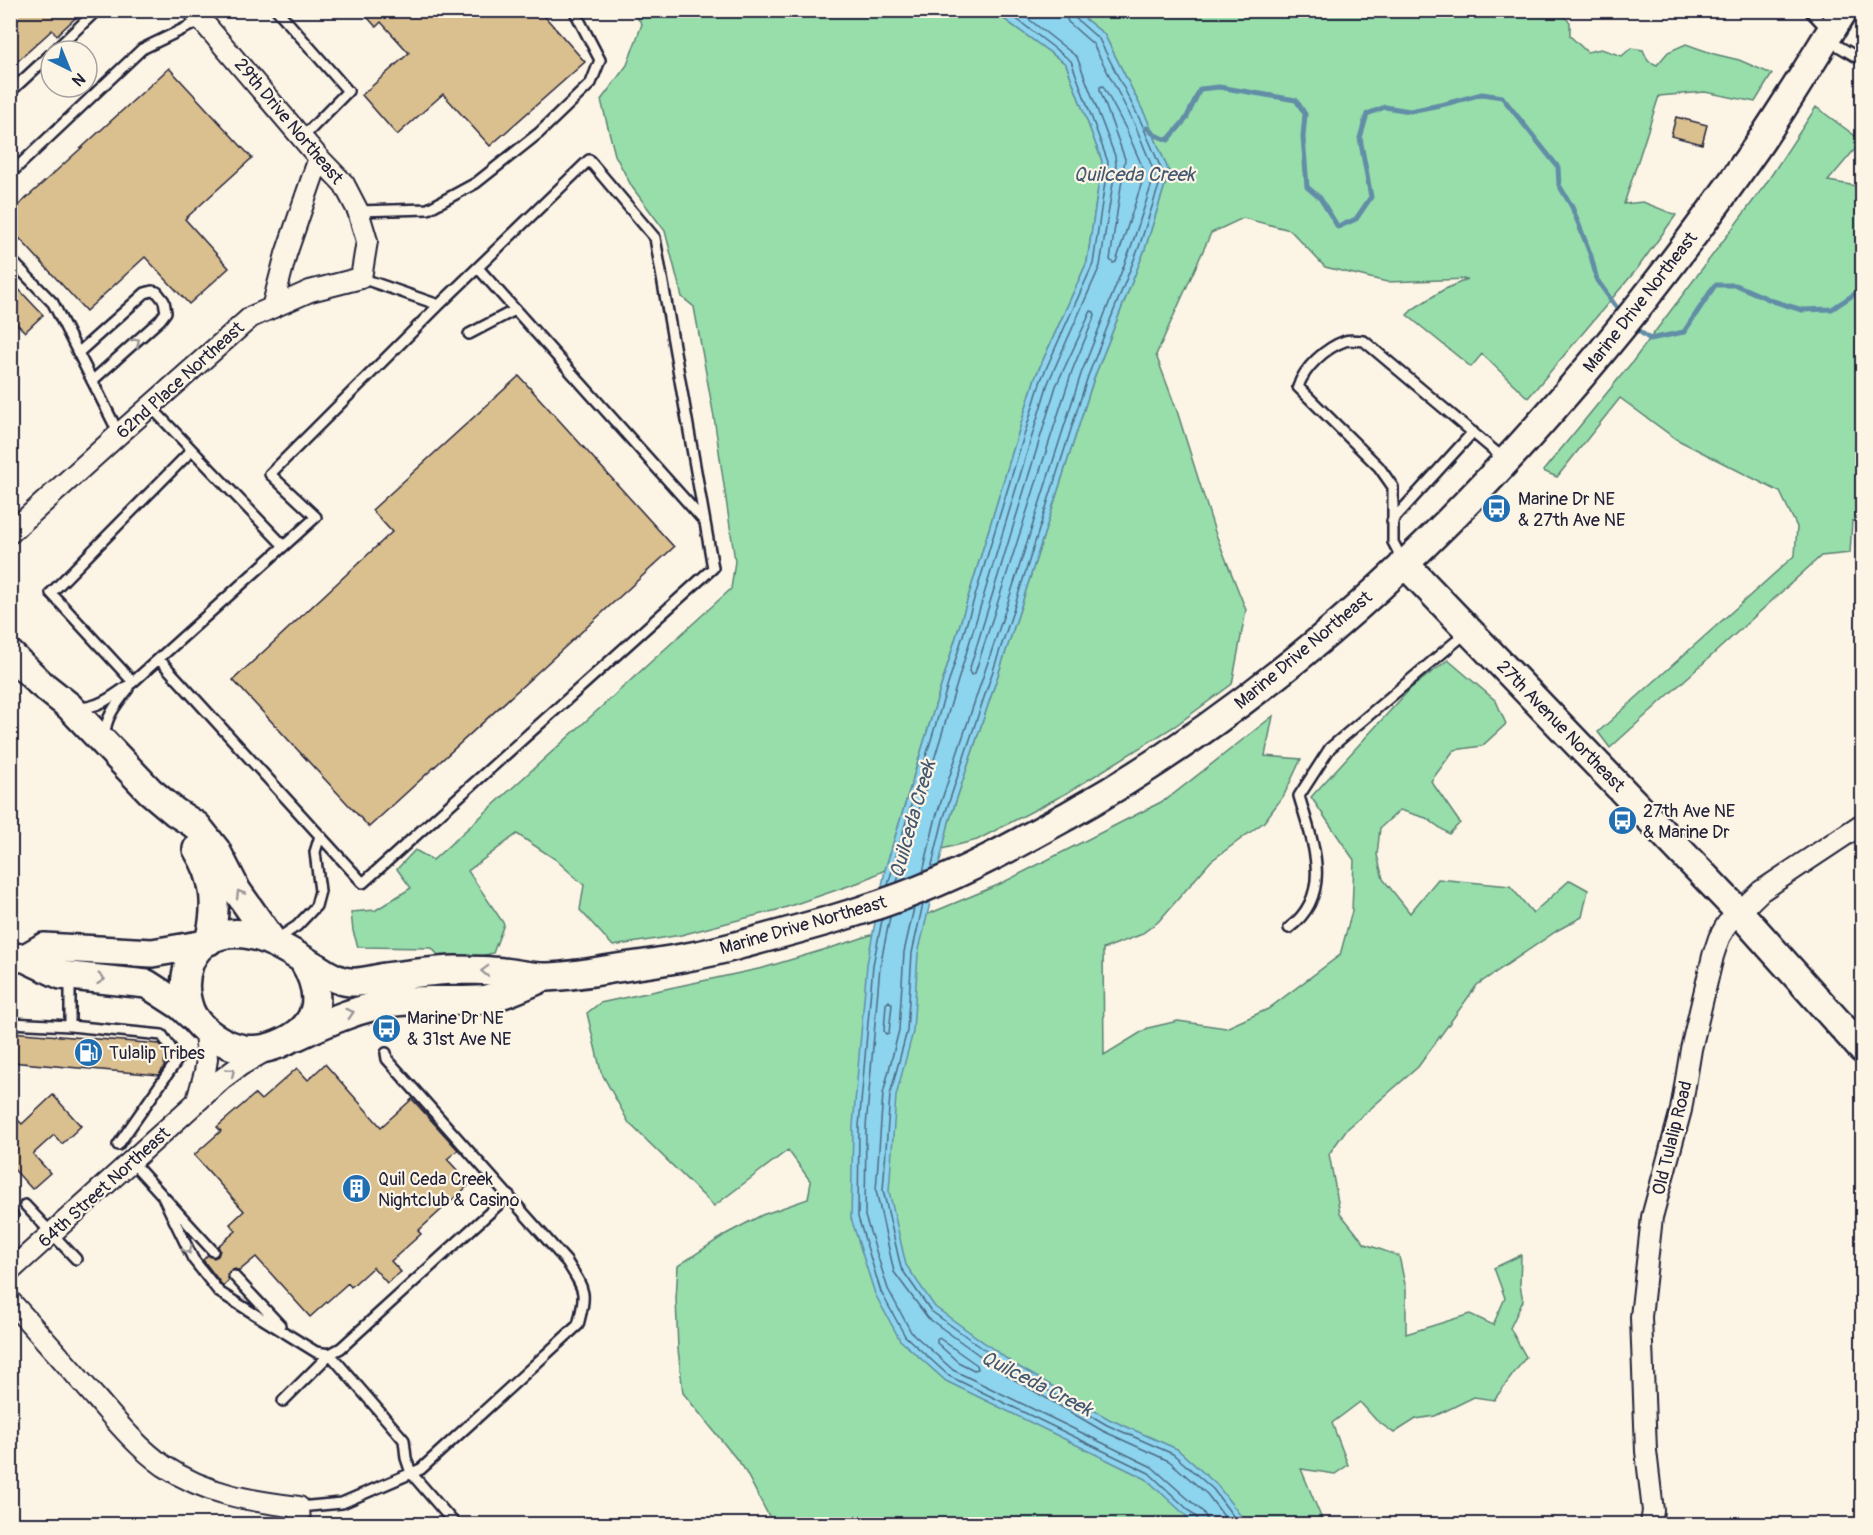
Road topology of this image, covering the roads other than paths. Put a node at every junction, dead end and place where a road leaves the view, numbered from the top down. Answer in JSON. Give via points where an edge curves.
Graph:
{"nodes":[{"id":1,"x":97,"y":10,"type":"edge"},
{"id":2,"x":277,"y":10,"type":"edge"},
{"id":3,"x":574,"y":10,"type":"edge"},
{"id":4,"x":1809,"y":10,"type":"edge"},
{"id":5,"x":197,"y":15,"type":"edge"},
{"id":6,"x":1834,"y":27,"type":"edge"},
{"id":7,"x":67,"y":39,"type":"edge"},
{"id":8,"x":1863,"y":60,"type":"edge"},
{"id":9,"x":39,"y":65,"type":"edge"},
{"id":10,"x":10,"y":92,"type":"edge"},
{"id":11,"x":303,"y":137,"type":"junction"},
{"id":12,"x":319,"y":158,"type":"junction"},
{"id":13,"x":10,"y":174,"type":"edge"},
{"id":14,"x":358,"y":211,"type":"junction"},
{"id":15,"x":10,"y":259,"type":"edge"},
{"id":16,"x":478,"y":268,"type":"junction"},
{"id":17,"x":362,"y":278,"type":"junction"},
{"id":18,"x":439,"y":305,"type":"junction"},
{"id":19,"x":272,"y":308,"type":"junction"},
{"id":20,"x":515,"y":310,"type":"junction"},
{"id":21,"x":469,"y":334,"type":"dead end"},
{"id":22,"x":78,"y":352,"type":"junction"},
{"id":23,"x":92,"y":381,"type":"junction"},
{"id":24,"x":150,"y":406,"type":"junction"},
{"id":25,"x":1473,"y":432,"type":"junction"},
{"id":26,"x":119,"y":434,"type":"junction"},
{"id":27,"x":192,"y":450,"type":"junction"},
{"id":28,"x":1506,"y":460,"type":"junction"},
{"id":29,"x":1392,"y":521,"type":"junction"},
{"id":30,"x":705,"y":522,"type":"junction"},
{"id":31,"x":17,"y":528,"type":"edge"},
{"id":32,"x":10,"y":543,"type":"edge"},
{"id":33,"x":284,"y":546,"type":"junction"},
{"id":34,"x":1404,"y":563,"type":"junction"},
{"id":35,"x":1469,"y":630,"type":"junction"},
{"id":36,"x":10,"y":634,"type":"edge"},
{"id":37,"x":10,"y":654,"type":"edge"},
{"id":38,"x":159,"y":659,"type":"junction"},
{"id":39,"x":133,"y":682,"type":"junction"},
{"id":40,"x":69,"y":706,"type":"junction"},
{"id":41,"x":106,"y":746,"type":"junction"},
{"id":42,"x":175,"y":812,"type":"junction"},
{"id":43,"x":1863,"y":824,"type":"edge"},
{"id":44,"x":320,"y":836,"type":"junction"},
{"id":45,"x":1739,"y":912,"type":"junction"},
{"id":46,"x":1289,"y":928,"type":"dead end"},
{"id":47,"x":273,"y":942,"type":"junction"},
{"id":48,"x":205,"y":943,"type":"junction"},
{"id":49,"x":18,"y":957,"type":"edge"},
{"id":50,"x":303,"y":960,"type":"junction"},
{"id":51,"x":70,"y":962,"type":"junction"},
{"id":52,"x":543,"y":978,"type":"junction"},
{"id":53,"x":10,"y":1023,"type":"edge"},
{"id":54,"x":200,"y":1025,"type":"junction"},
{"id":55,"x":70,"y":1026,"type":"junction"},
{"id":56,"x":296,"y":1037,"type":"junction"},
{"id":57,"x":269,"y":1048,"type":"junction"},
{"id":58,"x":1863,"y":1049,"type":"edge"},
{"id":59,"x":386,"y":1053,"type":"dead end"},
{"id":60,"x":197,"y":1102,"type":"junction"},
{"id":61,"x":118,"y":1145,"type":"dead end"},
{"id":62,"x":131,"y":1161,"type":"junction"},
{"id":63,"x":509,"y":1195,"type":"junction"},
{"id":64,"x":163,"y":1197,"type":"junction"},
{"id":65,"x":25,"y":1205,"type":"dead end"},
{"id":66,"x":52,"y":1233,"type":"junction"},
{"id":67,"x":213,"y":1251,"type":"dead end"},
{"id":68,"x":76,"y":1259,"type":"dead end"},
{"id":69,"x":10,"y":1271,"type":"edge"},
{"id":70,"x":234,"y":1276,"type":"dead end"},
{"id":71,"x":10,"y":1301,"type":"edge"},
{"id":72,"x":288,"y":1333,"type":"junction"},
{"id":73,"x":330,"y":1354,"type":"junction"},
{"id":74,"x":283,"y":1401,"type":"dead end"},
{"id":75,"x":411,"y":1473,"type":"junction"},
{"id":76,"x":299,"y":1516,"type":"edge"},
{"id":77,"x":455,"y":1524,"type":"edge"},
{"id":78,"x":1651,"y":1524,"type":"edge"}],
"edges":[{"from":1,"to":7,"type":"lane"},
{"from":2,"to":11,"type":"lane","via":[[348,91]]},
{"from":3,"to":14,"type":"lane","via":[[600,60],[591,84],[539,133],[476,183],[428,209]]},
{"from":4,"to":6,"type":"lane"},
{"from":5,"to":11,"type":"street","name":"29th Drive Northeast"},
{"from":5,"to":13,"type":"lane","via":[[142,49]]},
{"from":6,"to":8,"type":"lane"},
{"from":6,"to":28,"type":"main road","name":"Marine Drive Northeast","via":[[1698,229],[1568,393]]},
{"from":9,"to":10,"type":"lane"},
{"from":11,"to":12,"type":"street","name":"29th Drive Northeast"},
{"from":12,"to":14,"type":"street","name":"29th Drive Northeast","via":[[344,184]]},
{"from":12,"to":19,"type":"street"},
{"from":14,"to":17,"type":"street","name":"29th Drive Northeast","via":[[367,241]]},
{"from":15,"to":22,"type":"lane","via":[[53,303]]},
{"from":16,"to":18,"type":"lane"},
{"from":16,"to":20,"type":"lane"},
{"from":16,"to":30,"type":"lane","via":[[589,160],[655,238]]},
{"from":17,"to":18,"type":"lane"},
{"from":17,"to":19,"type":"street","name":"62nd Place Northeast","via":[[310,291]]},
{"from":18,"to":33,"type":"lane","via":[[270,474],[316,517]]},
{"from":19,"to":24,"type":"street","name":"62nd Place Northeast","via":[[251,317]]},
{"from":20,"to":21,"type":"lane"},
{"from":20,"to":30,"type":"lane"},
{"from":22,"to":23,"type":"lane"},
{"from":23,"to":22,"type":"lane","one_way":true,"via":[[160,320],[166,312],[164,301],[157,292],[145,293]]},
{"from":23,"to":26,"type":"lane"},
{"from":24,"to":26,"type":"street","name":"62nd Place Northeast"},
{"from":24,"to":27,"type":"lane"},
{"from":25,"to":28,"type":"lane"},
{"from":25,"to":29,"type":"lane"},
{"from":25,"to":29,"type":"lane","via":[[1364,341],[1347,340],[1324,352],[1301,377],[1298,387],[1379,467],[1393,487]]},
{"from":26,"to":31,"type":"street","name":"62nd Place Northeast"},
{"from":27,"to":33,"type":"lane"},
{"from":27,"to":39,"type":"lane","via":[[51,593]]},
{"from":28,"to":34,"type":"main road","name":"Marine Drive Northeast"},
{"from":29,"to":34,"type":"lane","via":[[1393,542]]},
{"from":30,"to":44,"type":"lane","via":[[713,568],[363,883]]},
{"from":31,"to":32,"type":"street","name":"62nd Place Northeast"},
{"from":33,"to":38,"type":"lane"},
{"from":34,"to":35,"type":"main road","name":"27th Avenue Northeast"},
{"from":34,"to":52,"type":"main road","name":"Marine Drive Northeast","via":[[1337,626],[1167,756],[1001,853],[920,889],[735,947],[665,962]]},
{"from":35,"to":45,"type":"main road","name":"27th Avenue Northeast"},
{"from":35,"to":46,"type":"lane","via":[[1330,748],[1299,796],[1317,861],[1316,893],[1299,921]]},
{"from":36,"to":40,"type":"main road","via":[[39,659]]},
{"from":37,"to":40,"type":"main road"},
{"from":38,"to":39,"type":"lane"},
{"from":38,"to":44,"type":"lane"},
{"from":39,"to":40,"type":"lane","via":[[93,706]]},
{"from":39,"to":41,"type":"lane","via":[[108,717],[104,730]]},
{"from":40,"to":41,"type":"main road"},
{"from":41,"to":42,"type":"main road"},
{"from":47,"to":42,"type":"main road","one_way":true,"via":[[237,891],[216,850],[197,826]]},
{"from":42,"to":48,"type":"main road","via":[[210,877],[214,923]]},
{"from":43,"to":45,"type":"street","name":"Old Tulalip Road","via":[[1761,891]]},
{"from":44,"to":47,"type":"lane","via":[[315,852],[320,891],[316,906],[297,926]]},
{"from":45,"to":58,"type":"main road","name":"27th Avenue Northeast"},
{"from":45,"to":78,"type":"street","name":"Old Tulalip Road","via":[[1727,924],[1713,956],[1681,1110],[1652,1217],[1641,1317]]},
{"from":47,"to":48,"type":"main road","via":[[221,935]]},
{"from":47,"to":50,"type":"main road"},
{"from":48,"to":51,"type":"main road"},
{"from":48,"to":54,"type":"main road","via":[[190,957],[186,974],[190,1009]]},
{"from":49,"to":51,"type":"main road","via":[[44,947]]},
{"from":52,"to":50,"type":"main road","name":"Marine Drive Northeast","one_way":true,"via":[[458,970],[351,982],[330,976]]},
{"from":50,"to":56,"type":"main road","via":[[313,977],[316,1000],[312,1017]]},
{"from":51,"to":54,"type":"main road","one_way":true,"via":[[147,984],[181,1006]]},
{"from":51,"to":55,"type":"lane"},
{"from":56,"to":52,"type":"main road","name":"Marine Drive Northeast","one_way":true,"via":[[352,1012],[399,1002],[484,999]]},
{"from":53,"to":55,"type":"lane"},
{"from":54,"to":57,"type":"main road","via":[[240,1049]]},
{"from":54,"to":60,"type":"street","via":[[207,1059]]},
{"from":55,"to":61,"type":"lane","via":[[162,1035],[178,1059]]},
{"from":56,"to":57,"type":"main road"},
{"from":60,"to":57,"type":"street","name":"64th Street Northeast","one_way":true,"via":[[241,1065]]},
{"from":59,"to":63,"type":"lane","via":[[387,1059]]},
{"from":60,"to":62,"type":"street","name":"64th Street Northeast"},
{"from":62,"to":64,"type":"lane"},
{"from":62,"to":66,"type":"street","name":"64th Street Northeast"},
{"from":63,"to":73,"type":"lane"},
{"from":63,"to":75,"type":"lane","via":[[582,1285],[584,1301],[578,1325],[421,1469]]},
{"from":64,"to":67,"type":"lane"},
{"from":64,"to":72,"type":"lane","one_way":true,"via":[[193,1259],[219,1292]]},
{"from":65,"to":66,"type":"lane"},
{"from":66,"to":68,"type":"lane"},
{"from":66,"to":69,"type":"street","name":"64th Street Northeast"},
{"from":70,"to":72,"type":"lane"},
{"from":71,"to":76,"type":"street","via":[[138,1445],[164,1466],[222,1493]]},
{"from":72,"to":73,"type":"lane","via":[[315,1352]]},
{"from":73,"to":74,"type":"lane"},
{"from":73,"to":75,"type":"lane","via":[[404,1440]]},
{"from":75,"to":76,"type":"lane","via":[[342,1503]]},
{"from":75,"to":77,"type":"lane"}]}
